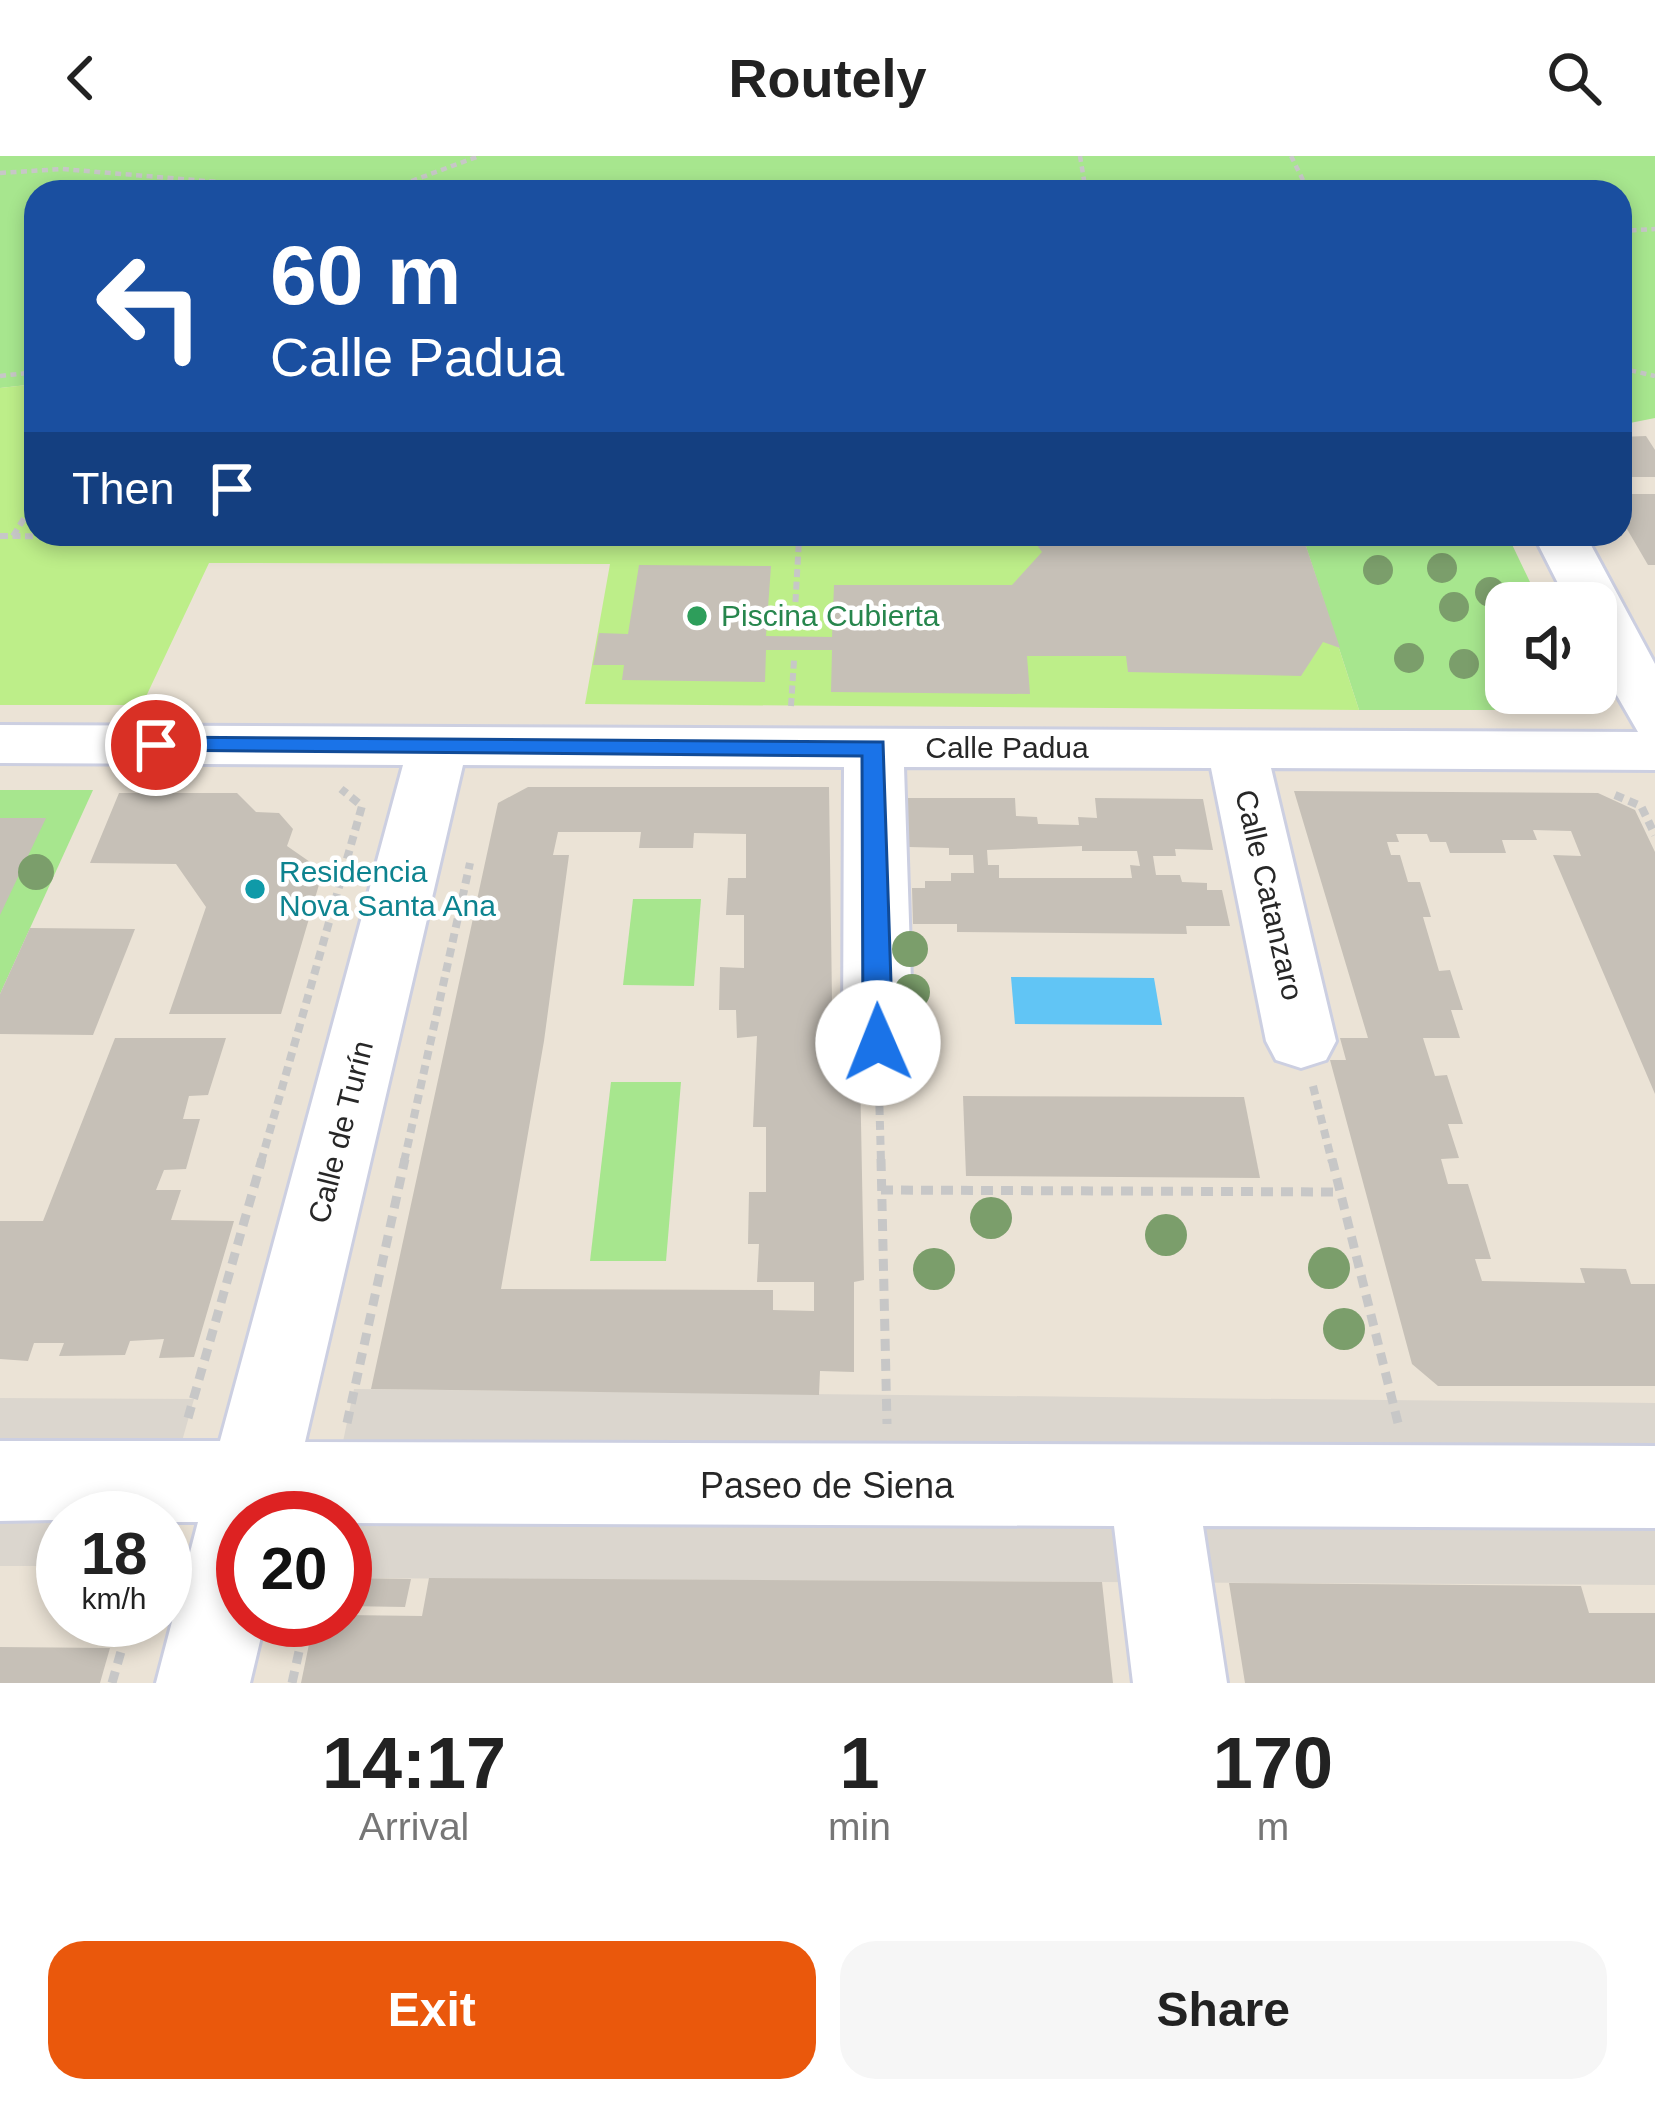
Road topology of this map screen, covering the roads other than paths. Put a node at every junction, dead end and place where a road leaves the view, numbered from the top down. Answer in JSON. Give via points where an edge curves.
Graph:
{"nodes":[{"id":1,"x":1565,"y":546,"type":"edge"},
{"id":2,"x":1584,"y":582,"type":"edge"},
{"id":3,"x":1617,"y":645,"type":"edge"},
{"id":4,"x":1655,"y":718,"type":"edge"},
{"id":5,"x":0,"y":744,"type":"edge"},
{"id":6,"x":438,"y":746,"type":"junction"},
{"id":7,"x":874,"y":748,"type":"junction"},
{"id":8,"x":1237,"y":749,"type":"junction"},
{"id":9,"x":1648,"y":779,"type":"edge"},
{"id":10,"x":1301,"y":1041,"type":"road end"},
{"id":11,"x":878,"y":1043,"type":"road end"},
{"id":12,"x":0,"y":1481,"type":"edge"},
{"id":13,"x":1153,"y":1485,"type":"junction"},
{"id":14,"x":1655,"y":1487,"type":"edge"},
{"id":15,"x":251,"y":1491,"type":"edge"},
{"id":16,"x":216,"y":1495,"type":"edge"},
{"id":17,"x":372,"y":1495,"type":"edge"},
{"id":18,"x":216,"y":1630,"type":"edge"},
{"id":19,"x":203,"y":1683,"type":"edge"},
{"id":20,"x":1180,"y":1683,"type":"edge"}],
"edges":[{"from":1,"to":2,"type":"street"},
{"from":3,"to":4,"type":"street"},
{"from":5,"to":6,"type":"street","name":"Calle Padua"},
{"from":6,"to":7,"type":"street","name":"Calle Padua"},
{"from":6,"to":15,"type":"street","name":"Calle de Turín"},
{"from":7,"to":8,"type":"street","name":"Calle Padua"},
{"from":7,"to":11,"type":"street"},
{"from":8,"to":9,"type":"street","name":"Calle Padua"},
{"from":8,"to":10,"type":"street","name":"Calle Catanzaro"},
{"from":12,"to":16,"type":"street","name":"Paseo de Siena"},
{"from":13,"to":14,"type":"street","name":"Paseo de Siena"},
{"from":13,"to":17,"type":"street","name":"Paseo de Siena"},
{"from":13,"to":20,"type":"street"},
{"from":18,"to":19,"type":"street","name":"Calle de Turín"}]}
